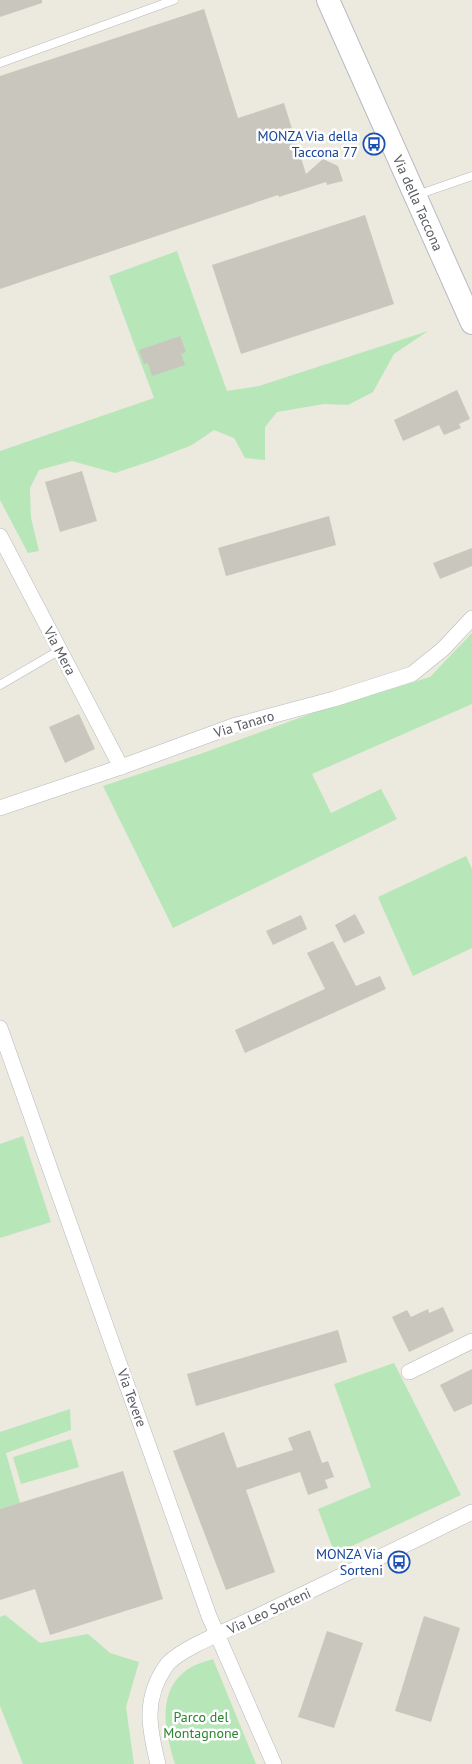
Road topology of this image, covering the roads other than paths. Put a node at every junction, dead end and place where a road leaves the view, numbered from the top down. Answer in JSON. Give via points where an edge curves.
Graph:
{"nodes":[{"id":1,"x":174,"y":0,"type":"edge"},
{"id":2,"x":328,"y":0,"type":"edge"},
{"id":3,"x":0,"y":63,"type":"edge"},
{"id":4,"x":472,"y":176,"type":"edge"},
{"id":5,"x":415,"y":195,"type":"junction"},
{"id":6,"x":471,"y":319,"type":"edge"},
{"id":7,"x":0,"y":536,"type":"edge"},
{"id":8,"x":472,"y":618,"type":"edge"},
{"id":9,"x":60,"y":650,"type":"junction"},
{"id":10,"x":0,"y":685,"type":"edge"},
{"id":11,"x":121,"y":767,"type":"junction"},
{"id":12,"x":0,"y":808,"type":"edge"},
{"id":13,"x":0,"y":1028,"type":"edge"},
{"id":14,"x":472,"y":1341,"type":"edge"},
{"id":15,"x":409,"y":1372,"type":"dead end"},
{"id":16,"x":472,"y":1512,"type":"edge"},
{"id":17,"x":217,"y":1635,"type":"junction"},
{"id":18,"x":158,"y":1764,"type":"edge"},
{"id":19,"x":274,"y":1764,"type":"edge"}],
"edges":[{"from":1,"to":3,"type":"lane"},
{"from":2,"to":5,"type":"main road","name":"Via della Taccona"},
{"from":4,"to":5,"type":"lane"},
{"from":5,"to":6,"type":"main road","name":"Via della Taccona"},
{"from":7,"to":9,"type":"street","name":"Via Mera"},
{"from":8,"to":11,"type":"street","name":"Via Tanaro","via":[[443,649],[412,674],[233,726]]},
{"from":9,"to":10,"type":"lane"},
{"from":9,"to":11,"type":"street","name":"Via Mera"},
{"from":11,"to":12,"type":"street","name":"Via Tanaro"},
{"from":13,"to":17,"type":"street","name":"Via Tevere"},
{"from":14,"to":15,"type":"street"},
{"from":16,"to":17,"type":"street","name":"Via Leo Sorteni"},
{"from":17,"to":18,"type":"street","name":"Via Leo Sorteni","via":[[174,1658],[156,1684],[150,1702],[150,1721]]},
{"from":17,"to":19,"type":"street","name":"Via Tevere"}]}
